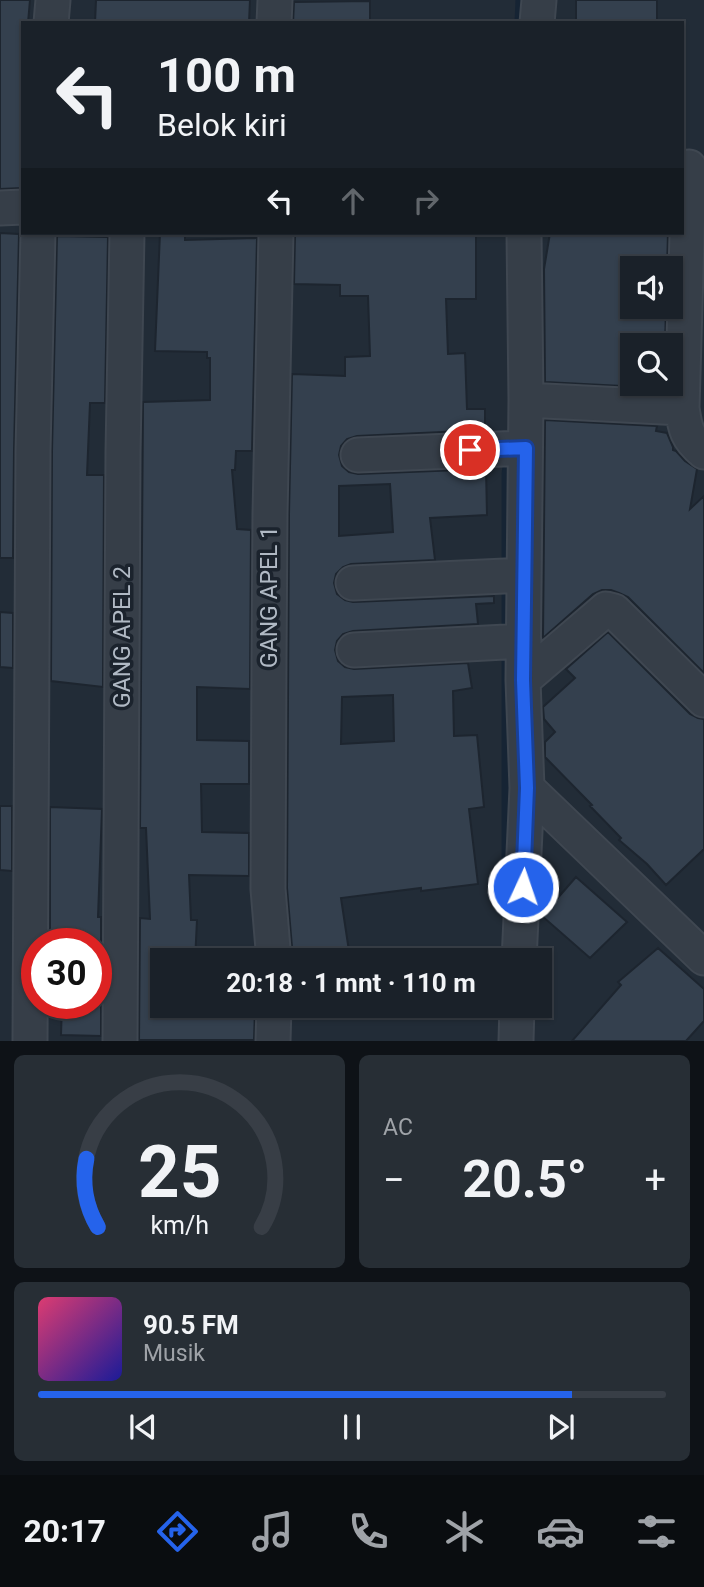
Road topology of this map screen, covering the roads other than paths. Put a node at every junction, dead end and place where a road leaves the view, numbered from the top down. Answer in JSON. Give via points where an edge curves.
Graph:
{"nodes":[{"id":1,"x":53,"y":0,"type":"edge"},
{"id":2,"x":275,"y":0,"type":"edge"},
{"id":3,"x":539,"y":0,"type":"edge"},
{"id":4,"x":51,"y":21,"type":"edge"},
{"id":5,"x":274,"y":21,"type":"edge"},
{"id":6,"x":537,"y":21,"type":"edge"},
{"id":7,"x":692,"y":167,"type":"edge"},
{"id":8,"x":21,"y":207,"type":"edge"},
{"id":9,"x":0,"y":208,"type":"edge"},
{"id":10,"x":38,"y":235,"type":"edge"},
{"id":11,"x":127,"y":235,"type":"edge"},
{"id":12,"x":276,"y":235,"type":"edge"},
{"id":13,"x":524,"y":235,"type":"edge"},
{"id":14,"x":526,"y":401,"type":"junction"},
{"id":15,"x":681,"y":408,"type":"junction"},
{"id":16,"x":526,"y":448,"type":"junction"},
{"id":17,"x":704,"y":452,"type":"edge"},
{"id":18,"x":358,"y":454,"type":"dead end"},
{"id":19,"x":524,"y":575,"type":"junction"},
{"id":20,"x":353,"y":583,"type":"dead end"},
{"id":21,"x":524,"y":641,"type":"junction"},
{"id":22,"x":354,"y":650,"type":"dead end"},
{"id":23,"x":523,"y":680,"type":"junction"},
{"id":24,"x":704,"y":700,"type":"edge"},
{"id":25,"x":527,"y":788,"type":"junction"},
{"id":26,"x":273,"y":948,"type":"edge"},
{"id":27,"x":520,"y":948,"type":"edge"},
{"id":28,"x":704,"y":958,"type":"edge"},
{"id":29,"x":274,"y":1018,"type":"edge"},
{"id":30,"x":517,"y":1018,"type":"edge"},
{"id":31,"x":30,"y":1041,"type":"edge"},
{"id":32,"x":120,"y":1041,"type":"edge"},
{"id":33,"x":273,"y":1041,"type":"edge"},
{"id":34,"x":516,"y":1041,"type":"edge"}],
"edges":[{"from":1,"to":4,"type":"street"},
{"from":2,"to":5,"type":"street"},
{"from":3,"to":6,"type":"street"},
{"from":7,"to":15,"type":"street"},
{"from":8,"to":9,"type":"street"},
{"from":10,"to":31,"type":"street"},
{"from":11,"to":32,"type":"street","name":"GANG APEL 2"},
{"from":12,"to":26,"type":"street","name":"GANG APEL 1","via":[[269,632],[268,889]]},
{"from":13,"to":14,"type":"street"},
{"from":14,"to":15,"type":"street"},
{"from":14,"to":16,"type":"street"},
{"from":15,"to":17,"type":"street","via":[[685,429]]},
{"from":16,"to":18,"type":"street"},
{"from":16,"to":19,"type":"street"},
{"from":19,"to":20,"type":"street"},
{"from":19,"to":21,"type":"street"},
{"from":21,"to":22,"type":"street"},
{"from":21,"to":23,"type":"street"},
{"from":23,"to":24,"type":"street","via":[[606,609],[614,611]]},
{"from":23,"to":25,"type":"street"},
{"from":25,"to":27,"type":"street"},
{"from":25,"to":28,"type":"street"},
{"from":29,"to":33,"type":"street"},
{"from":30,"to":34,"type":"street"}]}
